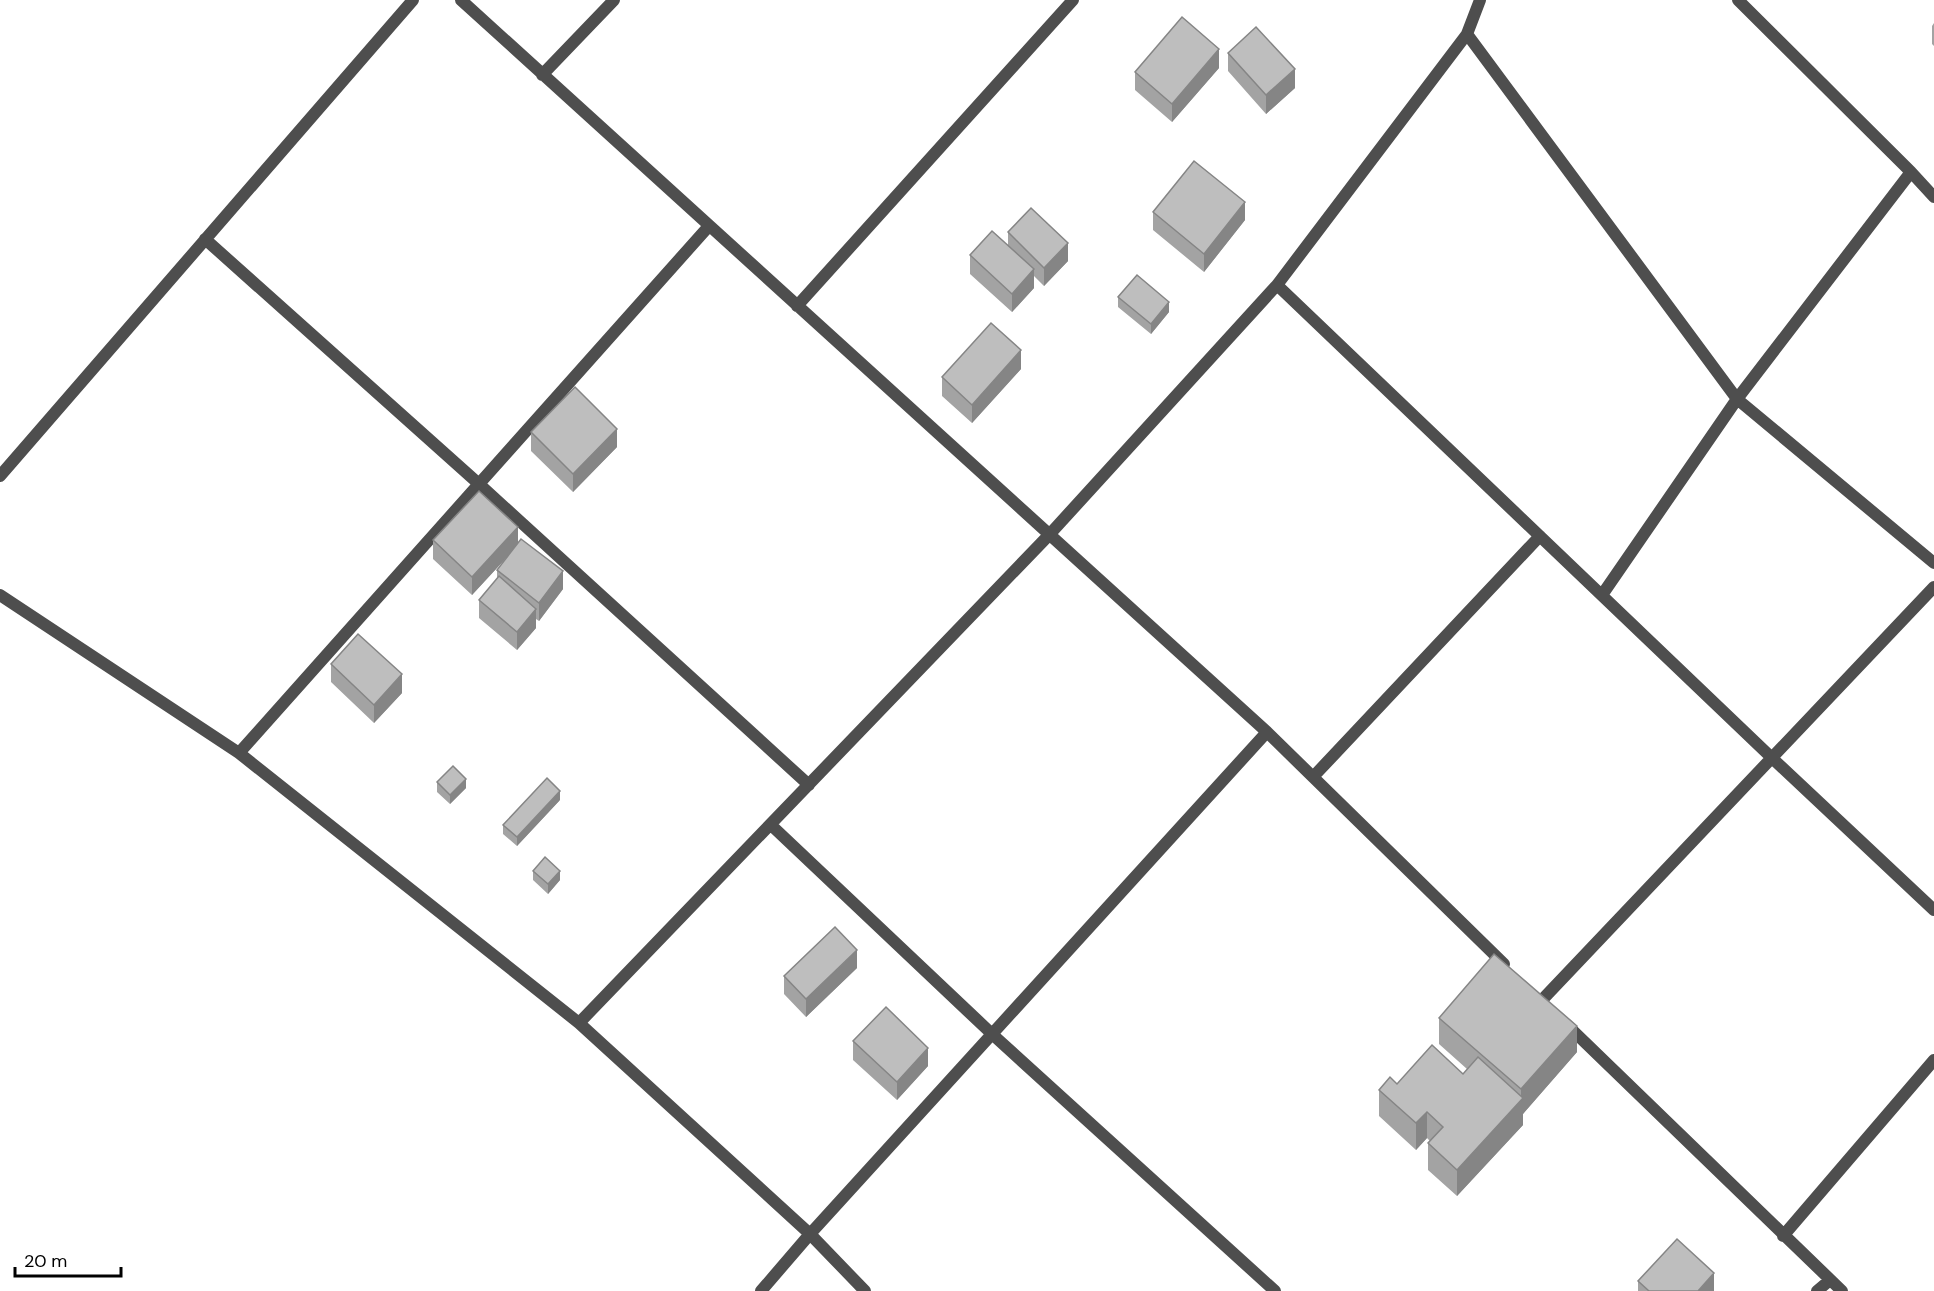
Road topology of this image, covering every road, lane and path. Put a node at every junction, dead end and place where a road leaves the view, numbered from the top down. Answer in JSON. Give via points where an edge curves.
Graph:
{"nodes":[{"id":1,"x":413,"y":0,"type":"edge"},
{"id":2,"x":461,"y":0,"type":"edge"},
{"id":3,"x":614,"y":0,"type":"edge"},
{"id":4,"x":1073,"y":0,"type":"edge"},
{"id":5,"x":1480,"y":0,"type":"edge"},
{"id":6,"x":1738,"y":0,"type":"edge"},
{"id":7,"x":1467,"y":34,"type":"junction"},
{"id":8,"x":542,"y":75,"type":"junction"},
{"id":9,"x":1911,"y":172,"type":"junction"},
{"id":10,"x":1934,"y":197,"type":"edge"},
{"id":11,"x":709,"y":226,"type":"junction"},
{"id":12,"x":205,"y":239,"type":"junction"},
{"id":13,"x":1277,"y":285,"type":"junction"},
{"id":14,"x":797,"y":306,"type":"junction"},
{"id":15,"x":1737,"y":399,"type":"junction"},
{"id":16,"x":0,"y":476,"type":"edge"},
{"id":17,"x":479,"y":484,"type":"junction"},
{"id":18,"x":1049,"y":535,"type":"junction"},
{"id":19,"x":1540,"y":536,"type":"junction"},
{"id":20,"x":1934,"y":563,"type":"edge"},
{"id":21,"x":1934,"y":587,"type":"edge"},
{"id":22,"x":1602,"y":595,"type":"junction"},
{"id":23,"x":0,"y":596,"type":"edge"},
{"id":24,"x":1267,"y":732,"type":"junction"},
{"id":25,"x":239,"y":753,"type":"junction"},
{"id":26,"x":1772,"y":758,"type":"junction"},
{"id":27,"x":1313,"y":777,"type":"junction"},
{"id":28,"x":809,"y":785,"type":"junction"},
{"id":29,"x":771,"y":825,"type":"junction"},
{"id":30,"x":1934,"y":910,"type":"edge"},
{"id":31,"x":1516,"y":976,"type":"edge"},
{"id":32,"x":579,"y":1023,"type":"junction"},
{"id":33,"x":992,"y":1034,"type":"junction"},
{"id":34,"x":1934,"y":1060,"type":"edge"},
{"id":35,"x":810,"y":1234,"type":"junction"},
{"id":36,"x":1783,"y":1236,"type":"junction"},
{"id":37,"x":1830,"y":1280,"type":"junction"},
{"id":38,"x":761,"y":1291,"type":"edge"},
{"id":39,"x":865,"y":1291,"type":"edge"},
{"id":40,"x":1275,"y":1291,"type":"edge"},
{"id":41,"x":1817,"y":1291,"type":"edge"},
{"id":42,"x":1842,"y":1291,"type":"edge"}],
"edges":[{"from":1,"to":12,"type":"street"},
{"from":2,"to":8,"type":"street"},
{"from":3,"to":8,"type":"street"},
{"from":4,"to":14,"type":"street"},
{"from":5,"to":7,"type":"street"},
{"from":6,"to":9,"type":"street"},
{"from":7,"to":13,"type":"street"},
{"from":7,"to":15,"type":"street"},
{"from":8,"to":11,"type":"street"},
{"from":9,"to":10,"type":"street"},
{"from":9,"to":15,"type":"street"},
{"from":11,"to":14,"type":"street"},
{"from":11,"to":17,"type":"street"},
{"from":12,"to":16,"type":"street"},
{"from":12,"to":17,"type":"street"},
{"from":13,"to":18,"type":"street"},
{"from":13,"to":19,"type":"street"},
{"from":14,"to":18,"type":"street"},
{"from":15,"to":20,"type":"street"},
{"from":15,"to":22,"type":"street"},
{"from":17,"to":25,"type":"street"},
{"from":17,"to":28,"type":"street"},
{"from":18,"to":24,"type":"street"},
{"from":18,"to":28,"type":"street"},
{"from":19,"to":22,"type":"street"},
{"from":19,"to":27,"type":"street"},
{"from":21,"to":26,"type":"street"},
{"from":22,"to":26,"type":"street"},
{"from":23,"to":25,"type":"street"},
{"from":24,"to":27,"type":"street"},
{"from":24,"to":33,"type":"street"},
{"from":25,"to":32,"type":"street"},
{"from":26,"to":30,"type":"street"},
{"from":26,"to":36,"type":"street","via":[[1546,1004]]},
{"from":27,"to":31,"type":"street"},
{"from":28,"to":29,"type":"street"},
{"from":29,"to":32,"type":"street"},
{"from":29,"to":33,"type":"street"},
{"from":32,"to":35,"type":"street"},
{"from":33,"to":35,"type":"street"},
{"from":33,"to":40,"type":"street"},
{"from":34,"to":36,"type":"street"},
{"from":35,"to":38,"type":"street"},
{"from":35,"to":39,"type":"street"},
{"from":36,"to":37,"type":"street"},
{"from":37,"to":41,"type":"street"},
{"from":37,"to":42,"type":"street"}]}
